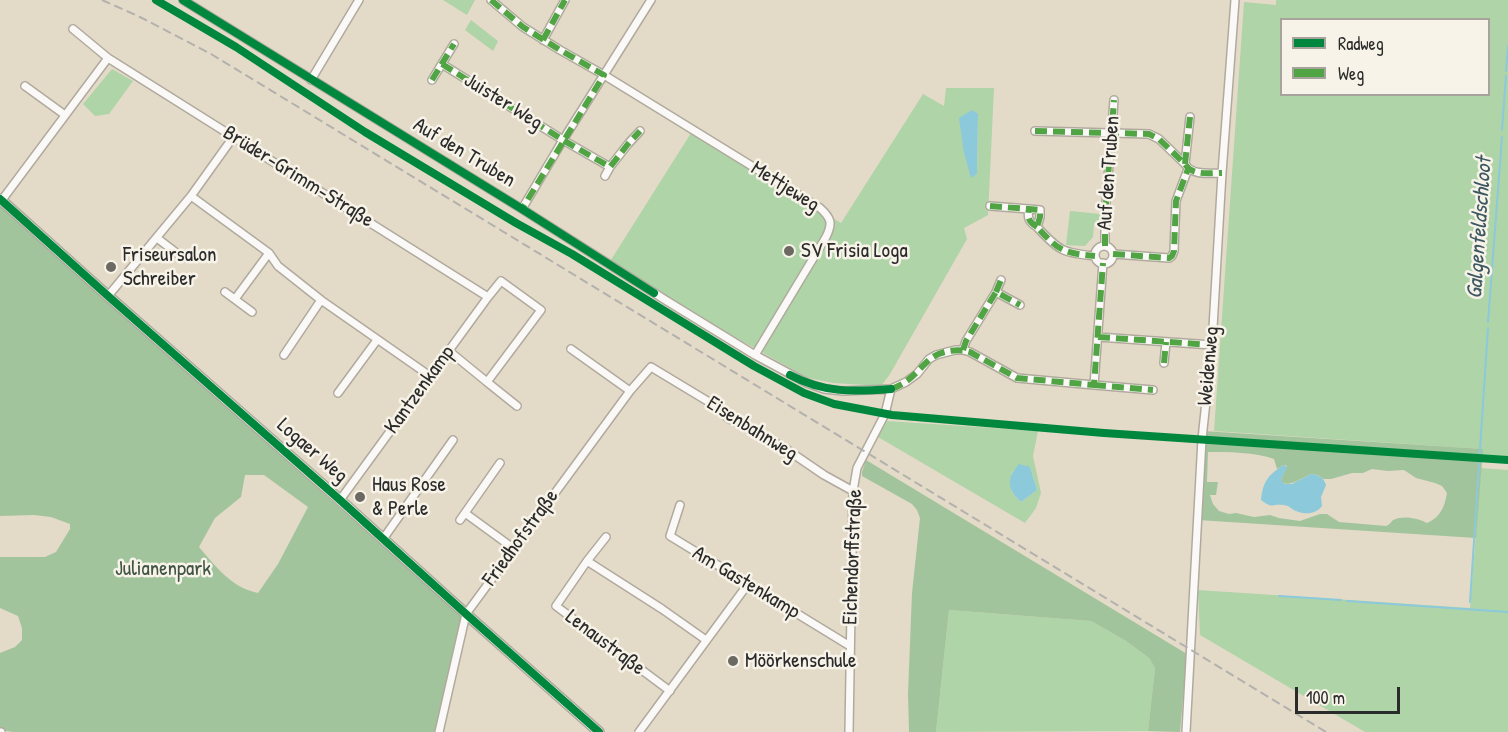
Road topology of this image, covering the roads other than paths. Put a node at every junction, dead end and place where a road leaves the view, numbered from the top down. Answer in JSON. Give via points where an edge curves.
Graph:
{"nodes":[{"id":1,"x":183,"y":0,"type":"edge"},
{"id":2,"x":359,"y":0,"type":"edge"},
{"id":3,"x":491,"y":0,"type":"edge"},
{"id":4,"x":565,"y":0,"type":"edge"},
{"id":5,"x":651,"y":0,"type":"edge"},
{"id":6,"x":1235,"y":0,"type":"edge"},
{"id":7,"x":73,"y":29,"type":"dead end"},
{"id":8,"x":543,"y":40,"type":"junction"},
{"id":9,"x":454,"y":44,"type":"dead end"},
{"id":10,"x":108,"y":58,"type":"junction"},
{"id":11,"x":442,"y":64,"type":"junction"},
{"id":12,"x":604,"y":75,"type":"junction"},
{"id":13,"x":311,"y":80,"type":"junction"},
{"id":14,"x":432,"y":80,"type":"dead end"},
{"id":15,"x":25,"y":86,"type":"dead end"},
{"id":16,"x":1114,"y":100,"type":"dead end"},
{"id":17,"x":65,"y":115,"type":"junction"},
{"id":18,"x":1190,"y":117,"type":"dead end"},
{"id":19,"x":640,"y":131,"type":"dead end"},
{"id":20,"x":1035,"y":131,"type":"dead end"},
{"id":21,"x":1112,"y":134,"type":"junction"},
{"id":22,"x":234,"y":136,"type":"junction"},
{"id":23,"x":564,"y":140,"type":"junction"},
{"id":24,"x":1187,"y":166,"type":"junction"},
{"id":25,"x":610,"y":167,"type":"junction"},
{"id":26,"x":1222,"y":173,"type":"junction"},
{"id":27,"x":605,"y":176,"type":"dead end"},
{"id":28,"x":191,"y":196,"type":"junction"},
{"id":29,"x":1,"y":199,"type":"edge"},
{"id":30,"x":990,"y":206,"type":"dead end"},
{"id":31,"x":522,"y":209,"type":"junction"},
{"id":32,"x":1029,"y":209,"type":"junction"},
{"id":33,"x":1037,"y":227,"type":"junction"},
{"id":34,"x":156,"y":238,"type":"junction"},
{"id":35,"x":1105,"y":246,"type":"junction"},
{"id":36,"x":269,"y":253,"type":"junction"},
{"id":37,"x":1113,"y":254,"type":"junction"},
{"id":38,"x":1095,"y":256,"type":"junction"},
{"id":39,"x":183,"y":258,"type":"dead end"},
{"id":40,"x":1103,"y":263,"type":"junction"},
{"id":41,"x":1001,"y":280,"type":"dead end"},
{"id":42,"x":225,"y":292,"type":"dead end"},
{"id":43,"x":996,"y":292,"type":"junction"},
{"id":44,"x":108,"y":296,"type":"junction"},
{"id":45,"x":488,"y":297,"type":"junction"},
{"id":46,"x":235,"y":299,"type":"junction"},
{"id":47,"x":321,"y":300,"type":"junction"},
{"id":48,"x":1020,"y":305,"type":"dead end"},
{"id":49,"x":252,"y":312,"type":"dead end"},
{"id":50,"x":1098,"y":337,"type":"junction"},
{"id":51,"x":376,"y":340,"type":"junction"},
{"id":52,"x":1166,"y":342,"type":"junction"},
{"id":53,"x":1212,"y":345,"type":"junction"},
{"id":54,"x":571,"y":349,"type":"dead end"},
{"id":55,"x":963,"y":350,"type":"junction"},
{"id":56,"x":448,"y":351,"type":"junction"},
{"id":57,"x":284,"y":355,"type":"dead end"},
{"id":58,"x":755,"y":355,"type":"junction"},
{"id":59,"x":1164,"y":363,"type":"dead end"},
{"id":60,"x":651,"y":367,"type":"joint"},
{"id":61,"x":430,"y":376,"type":"junction"},
{"id":62,"x":487,"y":382,"type":"junction"},
{"id":63,"x":1094,"y":385,"type":"junction"},
{"id":64,"x":891,"y":389,"type":"junction"},
{"id":65,"x":1153,"y":390,"type":"dead end"},
{"id":66,"x":630,"y":391,"type":"junction"},
{"id":67,"x":338,"y":393,"type":"dead end"},
{"id":68,"x":517,"y":406,"type":"dead end"},
{"id":69,"x":453,"y":440,"type":"dead end"},
{"id":70,"x":500,"y":463,"type":"dead end"},
{"id":71,"x":853,"y":490,"type":"junction"},
{"id":72,"x":340,"y":500,"type":"junction"},
{"id":73,"x":680,"y":506,"type":"dead end"},
{"id":74,"x":606,"y":537,"type":"dead end"},
{"id":75,"x":383,"y":539,"type":"junction"},
{"id":76,"x":513,"y":549,"type":"junction"},
{"id":77,"x":587,"y":561,"type":"junction"},
{"id":78,"x":748,"y":584,"type":"junction"},
{"id":79,"x":465,"y":614,"type":"junction"},
{"id":80,"x":706,"y":640,"type":"junction"},
{"id":81,"x":850,"y":646,"type":"junction"},
{"id":82,"x":670,"y":691,"type":"junction"},
{"id":83,"x":439,"y":732,"type":"edge"},
{"id":84,"x":599,"y":732,"type":"edge"},
{"id":85,"x":639,"y":732,"type":"edge"},
{"id":86,"x":849,"y":732,"type":"edge"},
{"id":87,"x":1186,"y":732,"type":"edge"}],
"edges":[{"from":1,"to":13,"type":"street","name":"Auf den Truben"},
{"from":2,"to":13,"type":"street"},
{"from":3,"to":8,"type":"street","name":"Mettjeweg"},
{"from":4,"to":8,"type":"street"},
{"from":5,"to":12,"type":"street"},
{"from":6,"to":26,"type":"street","name":"Weidenweg"},
{"from":7,"to":10,"type":"street","name":"Brüder-Grimm-Straße"},
{"from":8,"to":12,"type":"street","name":"Mettjeweg"},
{"from":9,"to":11,"type":"street","name":"Juister Weg"},
{"from":10,"to":17,"type":"street"},
{"from":10,"to":22,"type":"street","name":"Brüder-Grimm-Straße"},
{"from":11,"to":14,"type":"street","name":"Juister Weg"},
{"from":11,"to":23,"type":"street","name":"Juister Weg"},
{"from":12,"to":23,"type":"street"},
{"from":12,"to":58,"type":"street","name":"Mettjeweg","via":[[827,214],[830,230]]},
{"from":13,"to":31,"type":"street","name":"Auf den Truben"},
{"from":15,"to":17,"type":"street"},
{"from":16,"to":21,"type":"street","name":"Auf den Truben"},
{"from":17,"to":29,"type":"street"},
{"from":18,"to":24,"type":"street"},
{"from":19,"to":25,"type":"street"},
{"from":20,"to":21,"type":"street"},
{"from":21,"to":24,"type":"street","via":[[1149,134]]},
{"from":21,"to":35,"type":"street","name":"Auf den Truben"},
{"from":22,"to":28,"type":"street"},
{"from":22,"to":45,"type":"street","name":"Brüder-Grimm-Straße"},
{"from":23,"to":25,"type":"street","name":"Juister Weg"},
{"from":23,"to":31,"type":"street"},
{"from":24,"to":26,"type":"street","via":[[1193,172]]},
{"from":24,"to":37,"type":"street","via":[[1176,201],[1172,256]]},
{"from":25,"to":27,"type":"street"},
{"from":26,"to":53,"type":"street","name":"Weidenweg"},
{"from":28,"to":34,"type":"street"},
{"from":28,"to":36,"type":"street"},
{"from":29,"to":44,"type":"street","name":"Logaer Weg"},
{"from":30,"to":32,"type":"street"},
{"from":31,"to":58,"type":"street","name":"Auf den Truben"},
{"from":32,"to":33,"type":"street","via":[[1027,216]]},
{"from":32,"to":33,"type":"street","via":[[1040,210]]},
{"from":33,"to":38,"type":"street","via":[[1064,251]]},
{"from":34,"to":39,"type":"street"},
{"from":34,"to":44,"type":"street"},
{"from":35,"to":37,"type":"street","name":"Auf den Truben"},
{"from":35,"to":38,"type":"street","name":"Auf den Truben","via":[[1098,248]]},
{"from":36,"to":46,"type":"street"},
{"from":36,"to":47,"type":"street","via":[[278,266]]},
{"from":37,"to":40,"type":"street","name":"Auf den Truben","via":[[1110,261]]},
{"from":38,"to":40,"type":"street","name":"Auf den Truben"},
{"from":40,"to":50,"type":"street"},
{"from":41,"to":43,"type":"street"},
{"from":42,"to":46,"type":"street"},
{"from":43,"to":48,"type":"street"},
{"from":43,"to":55,"type":"street"},
{"from":44,"to":72,"type":"street","name":"Logaer Weg"},
{"from":45,"to":56,"type":"street","name":"Kantzenkamp"},
{"from":45,"to":62,"type":"street","name":"Kantzenkamp","via":[[501,281],[541,310]]},
{"from":46,"to":49,"type":"street"},
{"from":47,"to":51,"type":"street"},
{"from":47,"to":57,"type":"street"},
{"from":50,"to":52,"type":"street"},
{"from":50,"to":63,"type":"street"},
{"from":51,"to":61,"type":"street"},
{"from":51,"to":67,"type":"street"},
{"from":52,"to":53,"type":"street"},
{"from":52,"to":59,"type":"street"},
{"from":53,"to":87,"type":"street","name":"Weidenweg","via":[[1202,439]]},
{"from":54,"to":66,"type":"street"},
{"from":55,"to":63,"type":"street","via":[[1017,378]]},
{"from":55,"to":64,"type":"street","name":"Auf den Truben","via":[[936,355],[917,374]]},
{"from":56,"to":61,"type":"street","name":"Kantzenkamp"},
{"from":56,"to":62,"type":"street"},
{"from":58,"to":64,"type":"street","name":"Auf den Truben","via":[[824,389]]},
{"from":60,"to":66,"type":"street","name":"Friedhofstraße"},
{"from":60,"to":71,"type":"street","name":"Eisenbahnweg","via":[[714,405],[728,418]]},
{"from":61,"to":72,"type":"street","name":"Kantzenkamp"},
{"from":62,"to":68,"type":"street"},
{"from":63,"to":65,"type":"street"},
{"from":64,"to":71,"type":"street","name":"Eichendorffstraße","via":[[885,414],[857,468]]},
{"from":66,"to":76,"type":"street","name":"Friedhofstraße"},
{"from":69,"to":75,"type":"street"},
{"from":70,"to":76,"type":"street","via":[[462,517]]},
{"from":71,"to":81,"type":"street","name":"Eichendorffstraße"},
{"from":72,"to":75,"type":"street","name":"Logaer Weg"},
{"from":73,"to":78,"type":"street","name":"Am Gastenkamp","via":[[670,536]]},
{"from":74,"to":77,"type":"street","name":"Lenaustraße"},
{"from":75,"to":79,"type":"street","name":"Logaer Weg"},
{"from":76,"to":79,"type":"street","name":"Friedhofstraße"},
{"from":77,"to":80,"type":"street"},
{"from":77,"to":82,"type":"street","name":"Lenaustraße","via":[[556,606]]},
{"from":78,"to":80,"type":"street"},
{"from":78,"to":81,"type":"street","name":"Am Gastenkamp"},
{"from":79,"to":83,"type":"street","name":"Friedhofstraße"},
{"from":79,"to":84,"type":"street","name":"Logaer Weg"},
{"from":80,"to":82,"type":"street"},
{"from":81,"to":86,"type":"street","name":"Eichendorffstraße"},
{"from":82,"to":85,"type":"street"}]}
